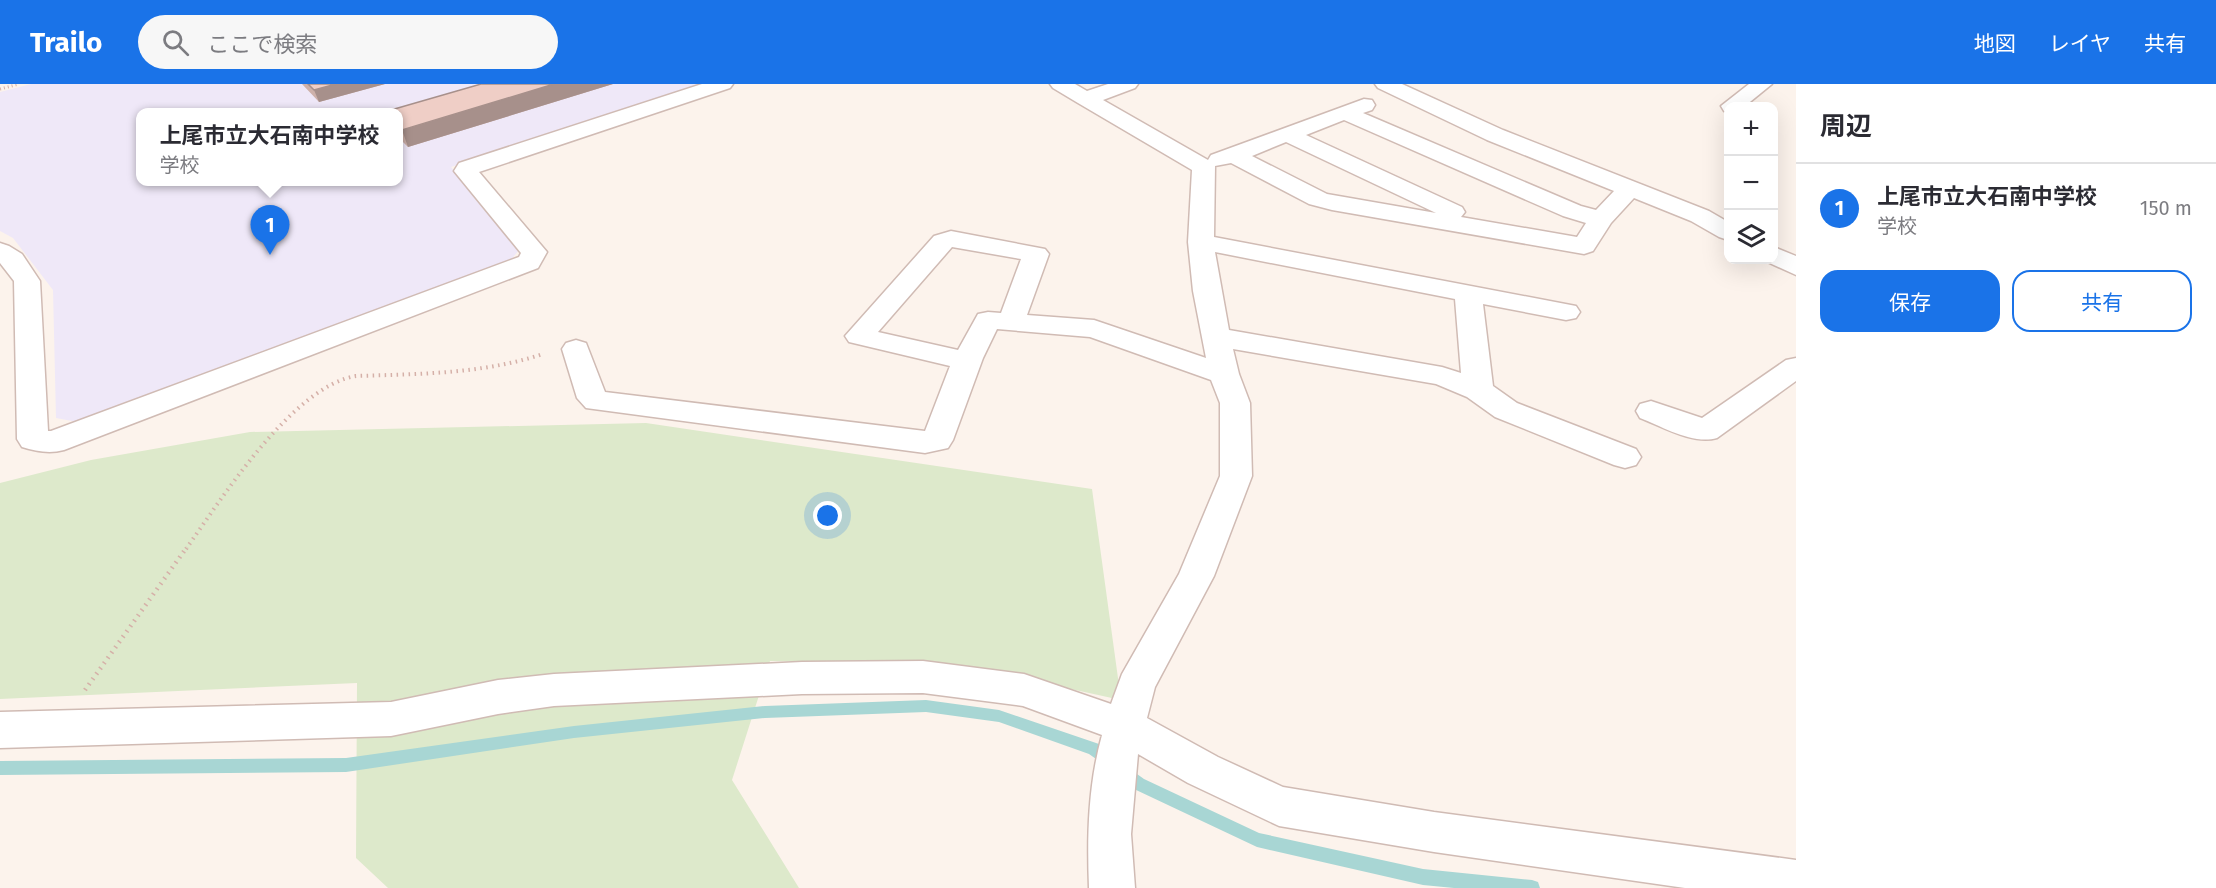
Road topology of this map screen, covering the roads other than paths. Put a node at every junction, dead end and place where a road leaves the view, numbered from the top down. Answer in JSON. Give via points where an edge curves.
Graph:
{"nodes":[{"id":1,"x":723,"y":84,"type":"edge"},
{"id":2,"x":1128,"y":84,"type":"edge"},
{"id":3,"x":1762,"y":84,"type":"edge"},
{"id":4,"x":1393,"y":88,"type":"edge"},
{"id":5,"x":1073,"y":91,"type":"edge"},
{"id":6,"x":1739,"y":102,"type":"edge"},
{"id":7,"x":1346,"y":113,"type":"junction"},
{"id":8,"x":1289,"y":135,"type":"junction"},
{"id":9,"x":1218,"y":161,"type":"junction"},
{"id":10,"x":1630,"y":188,"type":"junction"},
{"id":11,"x":1602,"y":219,"type":"junction"},
{"id":12,"x":1480,"y":227,"type":"junction"},
{"id":13,"x":1724,"y":230,"type":"edge"},
{"id":14,"x":1201,"y":242,"type":"junction"},
{"id":15,"x":0,"y":251,"type":"edge"},
{"id":16,"x":1778,"y":258,"type":"edge"},
{"id":17,"x":1796,"y":267,"type":"edge"},
{"id":18,"x":1468,"y":294,"type":"junction"},
{"id":19,"x":1566,"y":312,"type":"dead end"},
{"id":20,"x":1011,"y":322,"type":"junction"},
{"id":21,"x":1217,"y":337,"type":"junction"},
{"id":22,"x":576,"y":349,"type":"road end"},
{"id":23,"x":968,"y":358,"type":"junction"},
{"id":24,"x":1796,"y":367,"type":"edge"},
{"id":25,"x":1224,"y":374,"type":"junction"},
{"id":26,"x":1478,"y":390,"type":"junction"},
{"id":27,"x":1651,"y":411,"type":"dead end"},
{"id":28,"x":1624,"y":457,"type":"dead end"},
{"id":29,"x":1125,"y":726,"type":"junction"},
{"id":30,"x":0,"y":730,"type":"edge"},
{"id":31,"x":1796,"y":882,"type":"edge"},
{"id":32,"x":1112,"y":888,"type":"edge"}],
"edges":[{"from":1,"to":15,"type":"street","via":[[467,168],[534,252],[529,262],[53,442],[33,439],[27,281],[13,260]]},
{"from":2,"to":5,"type":"street"},
{"from":3,"to":6,"type":"street"},
{"from":4,"to":7,"type":"street"},
{"from":4,"to":10,"type":"street","via":[[1495,135]]},
{"from":5,"to":9,"type":"street"},
{"from":7,"to":8,"type":"street"},
{"from":7,"to":11,"type":"street","via":[[1572,211]]},
{"from":8,"to":9,"type":"street"},
{"from":8,"to":12,"type":"street"},
{"from":9,"to":12,"type":"street","via":[[1325,201]]},
{"from":9,"to":14,"type":"street"},
{"from":10,"to":11,"type":"street"},
{"from":10,"to":13,"type":"street"},
{"from":11,"to":12,"type":"street","via":[[1584,246]]},
{"from":14,"to":18,"type":"street"},
{"from":14,"to":21,"type":"street"},
{"from":16,"to":17,"type":"street"},
{"from":18,"to":19,"type":"street"},
{"from":18,"to":26,"type":"street"},
{"from":20,"to":23,"type":"street","via":[[988,320]]},
{"from":20,"to":23,"type":"street","via":[[1036,254],[951,239],[943,241],[859,336]]},
{"from":20,"to":25,"type":"street","via":[[1094,330]]},
{"from":21,"to":25,"type":"street"},
{"from":21,"to":26,"type":"street","via":[[1442,375]]},
{"from":22,"to":23,"type":"street","via":[[592,398],[597,401],[925,442],[937,440]]},
{"from":24,"to":27,"type":"street","via":[[1706,431]]},
{"from":25,"to":29,"type":"street","via":[[1235,403],[1236,476],[1196,576],[1136,686]]},
{"from":26,"to":28,"type":"street","via":[[1506,410]]},
{"from":29,"to":30,"type":"street","via":[[1024,690],[912,677],[554,690],[391,719]]},
{"from":29,"to":31,"type":"street","via":[[1203,770],[1279,806],[1434,832]]},
{"from":29,"to":32,"type":"street","via":[[1117,755],[1108,834]]}]}
